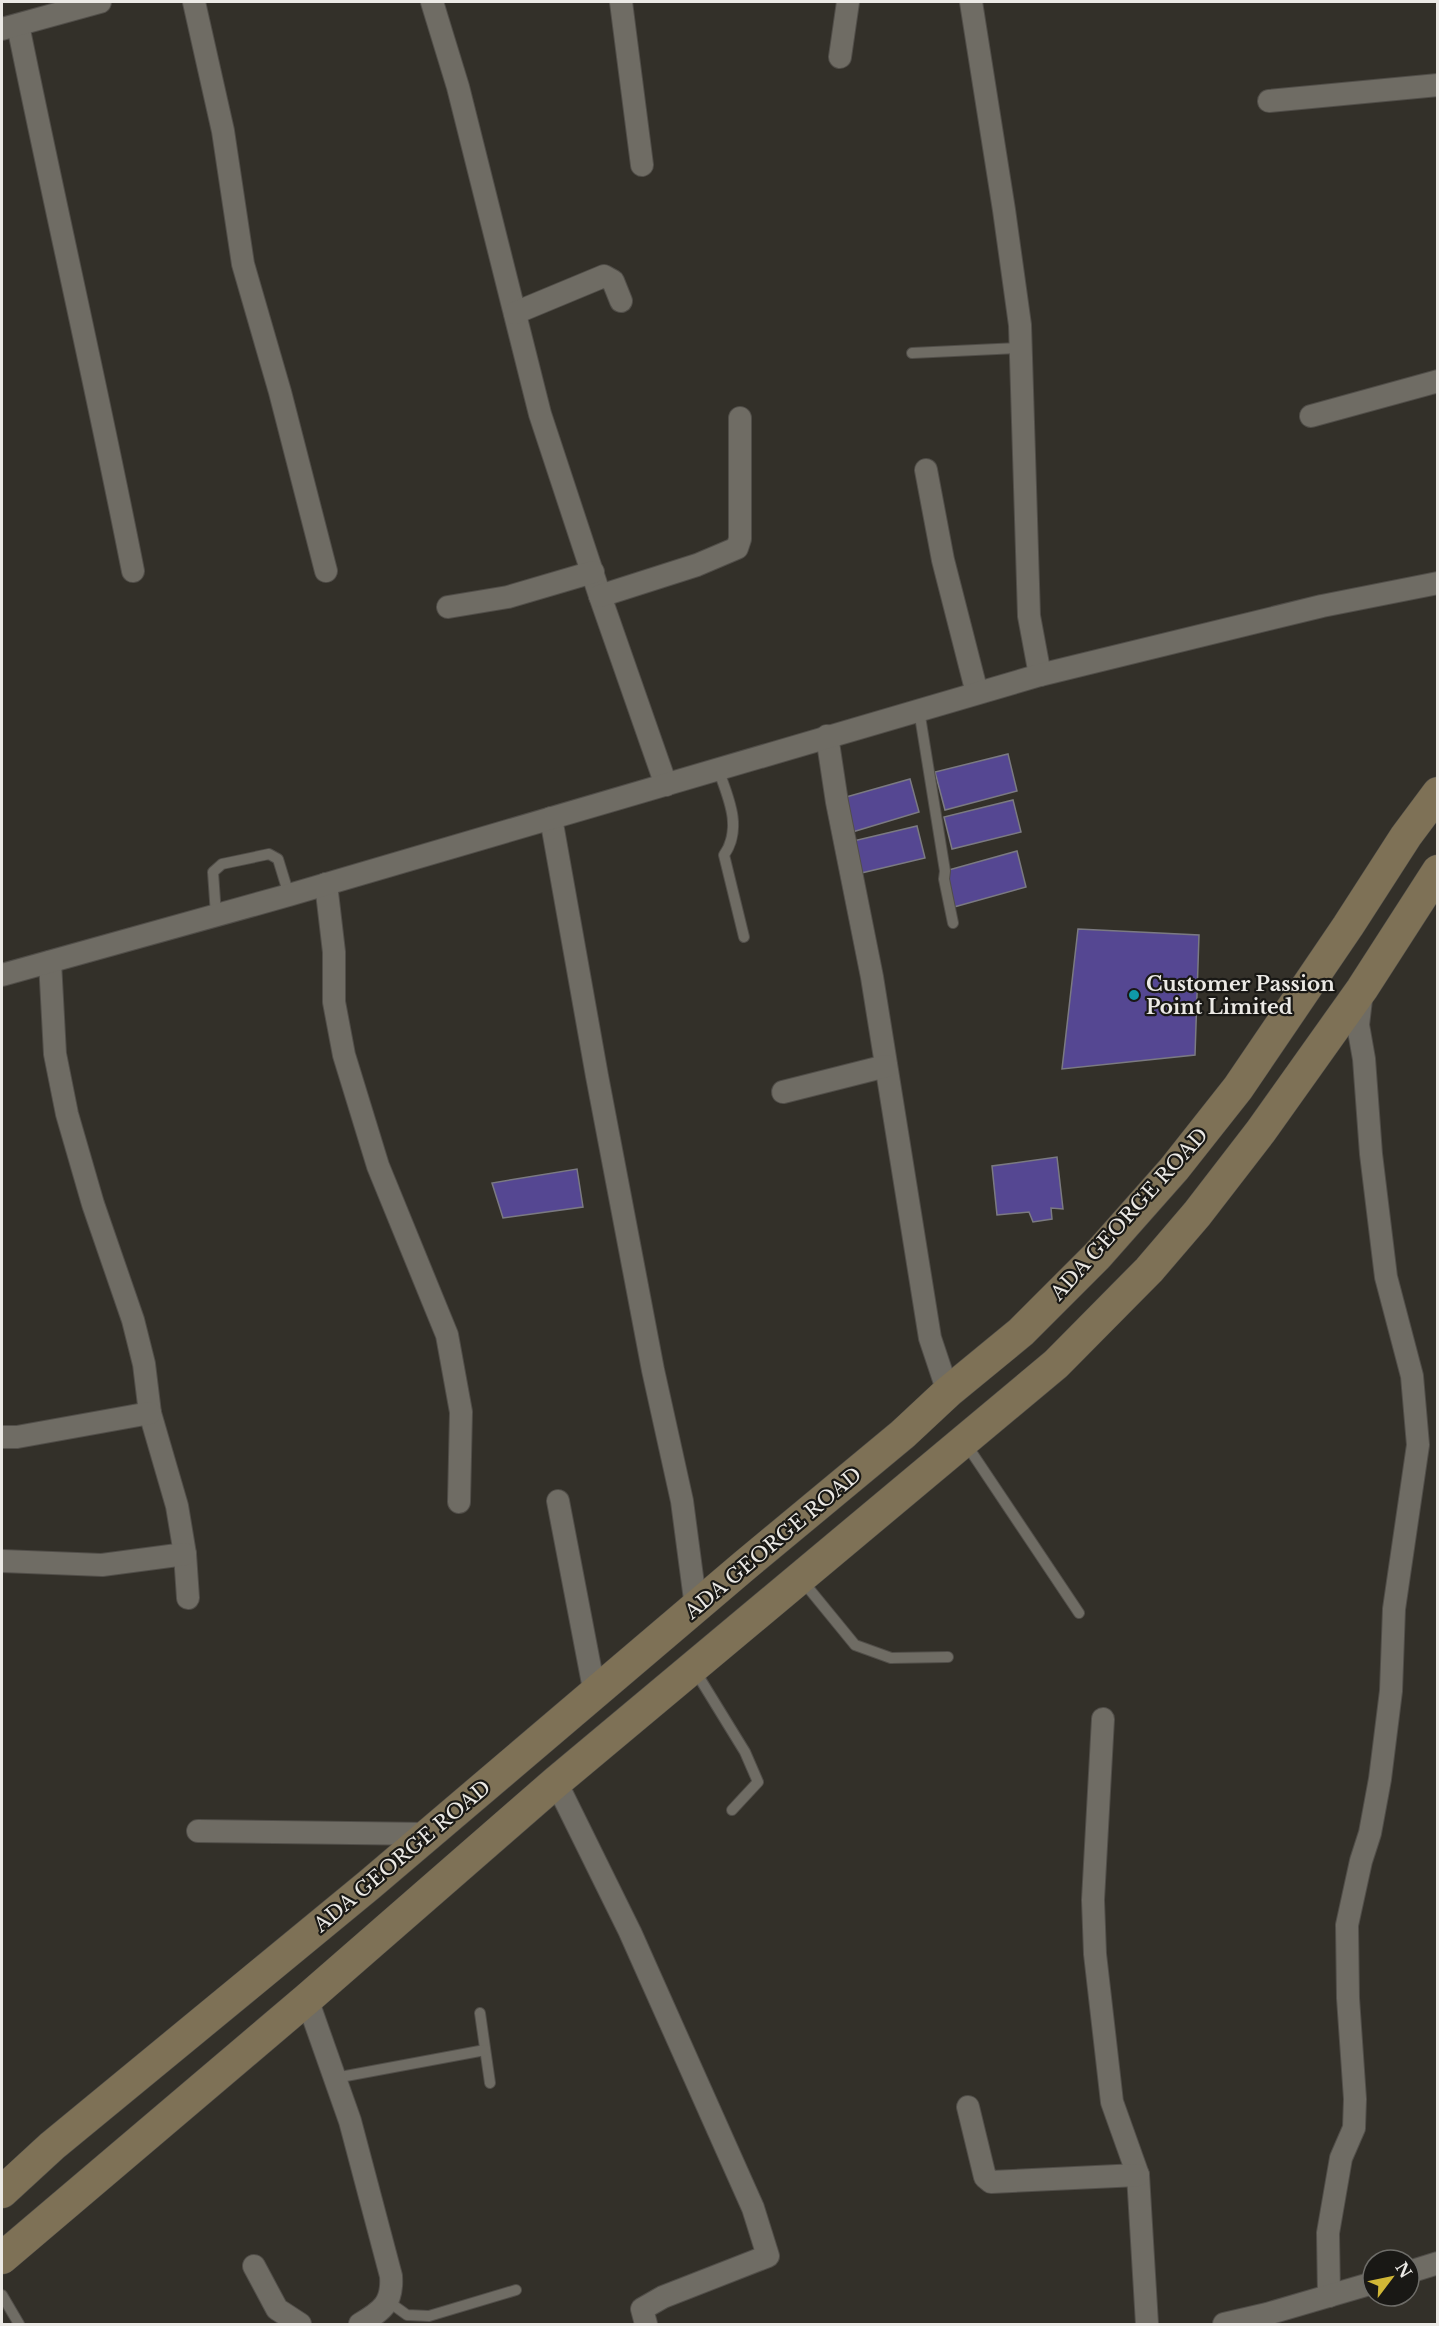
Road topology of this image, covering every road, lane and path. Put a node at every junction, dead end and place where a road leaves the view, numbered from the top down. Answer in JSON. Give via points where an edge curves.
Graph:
{"nodes":[{"id":1,"x":100,"y":2,"type":"edge"},
{"id":2,"x":194,"y":2,"type":"edge"},
{"id":3,"x":432,"y":2,"type":"edge"},
{"id":4,"x":621,"y":2,"type":"edge"},
{"id":5,"x":848,"y":2,"type":"edge"},
{"id":6,"x":971,"y":2,"type":"edge"},
{"id":7,"x":10,"y":27,"type":"edge"},
{"id":8,"x":840,"y":57,"type":"dead end"},
{"id":9,"x":1437,"y":85,"type":"edge"},
{"id":10,"x":1269,"y":100,"type":"dead end"},
{"id":11,"x":642,"y":165,"type":"dead end"},
{"id":12,"x":621,"y":301,"type":"dead end"},
{"id":13,"x":515,"y":313,"type":"junction"},
{"id":14,"x":1020,"y":348,"type":"junction"},
{"id":15,"x":912,"y":353,"type":"dead end"},
{"id":16,"x":1437,"y":381,"type":"edge"},
{"id":17,"x":1311,"y":416,"type":"dead end"},
{"id":18,"x":740,"y":418,"type":"dead end"},
{"id":19,"x":926,"y":470,"type":"dead end"},
{"id":20,"x":133,"y":571,"type":"dead end"},
{"id":21,"x":326,"y":571,"type":"dead end"},
{"id":22,"x":593,"y":572,"type":"junction"},
{"id":23,"x":1437,"y":583,"type":"edge"},
{"id":24,"x":600,"y":596,"type":"junction"},
{"id":25,"x":448,"y":607,"type":"dead end"},
{"id":26,"x":1040,"y":675,"type":"junction"},
{"id":27,"x":977,"y":693,"type":"junction"},
{"id":28,"x":919,"y":710,"type":"junction"},
{"id":29,"x":827,"y":736,"type":"junction"},
{"id":30,"x":718,"y":769,"type":"junction"},
{"id":31,"x":666,"y":784,"type":"junction"},
{"id":32,"x":1437,"y":793,"type":"edge"},
{"id":33,"x":551,"y":818,"type":"junction"},
{"id":34,"x":326,"y":884,"type":"junction"},
{"id":35,"x":1432,"y":890,"type":"edge"},
{"id":36,"x":289,"y":895,"type":"junction"},
{"id":37,"x":216,"y":915,"type":"junction"},
{"id":38,"x":953,"y":923,"type":"dead end"},
{"id":39,"x":744,"y":937,"type":"dead end"},
{"id":40,"x":50,"y":962,"type":"junction"},
{"id":41,"x":2,"y":975,"type":"edge"},
{"id":42,"x":1362,"y":989,"type":"junction"},
{"id":43,"x":886,"y":1066,"type":"junction"},
{"id":44,"x":783,"y":1092,"type":"dead end"},
{"id":45,"x":948,"y":1392,"type":"junction"},
{"id":46,"x":150,"y":1413,"type":"junction"},
{"id":47,"x":2,"y":1437,"type":"edge"},
{"id":48,"x":964,"y":1441,"type":"junction"},
{"id":49,"x":558,"y":1501,"type":"dead end"},
{"id":50,"x":459,"y":1502,"type":"dead end"},
{"id":51,"x":185,"y":1554,"type":"junction"},
{"id":52,"x":2,"y":1561,"type":"edge"},
{"id":53,"x":801,"y":1578,"type":"junction"},
{"id":54,"x":188,"y":1598,"type":"dead end"},
{"id":55,"x":696,"y":1607,"type":"junction"},
{"id":56,"x":1079,"y":1613,"type":"dead end"},
{"id":57,"x":948,"y":1658,"type":"dead end"},
{"id":58,"x":694,"y":1668,"type":"junction"},
{"id":59,"x":595,"y":1694,"type":"junction"},
{"id":60,"x":1103,"y":1719,"type":"dead end"},
{"id":61,"x":556,"y":1782,"type":"junction"},
{"id":62,"x":732,"y":1810,"type":"dead end"},
{"id":63,"x":198,"y":1831,"type":"dead end"},
{"id":64,"x":429,"y":1834,"type":"junction"},
{"id":65,"x":308,"y":1999,"type":"junction"},
{"id":66,"x":480,"y":2013,"type":"dead end"},
{"id":67,"x":486,"y":2050,"type":"junction"},
{"id":68,"x":335,"y":2078,"type":"junction"},
{"id":69,"x":490,"y":2083,"type":"dead end"},
{"id":70,"x":968,"y":2107,"type":"dead end"},
{"id":71,"x":1138,"y":2175,"type":"junction"},
{"id":72,"x":2,"y":2192,"type":"edge"},
{"id":73,"x":2,"y":2258,"type":"edge"},
{"id":74,"x":1437,"y":2263,"type":"edge"},
{"id":75,"x":254,"y":2266,"type":"dead end"},
{"id":76,"x":1421,"y":2268,"type":"edge"},
{"id":77,"x":1361,"y":2287,"type":"edge"},
{"id":78,"x":516,"y":2290,"type":"dead end"},
{"id":79,"x":2,"y":2295,"type":"edge"},
{"id":80,"x":1329,"y":2296,"type":"junction"},
{"id":81,"x":389,"y":2302,"type":"junction"},
{"id":82,"x":19,"y":2325,"type":"edge"},
{"id":83,"x":300,"y":2325,"type":"edge"},
{"id":84,"x":360,"y":2325,"type":"edge"},
{"id":85,"x":646,"y":2325,"type":"edge"},
{"id":86,"x":1147,"y":2325,"type":"edge"},
{"id":87,"x":1224,"y":2325,"type":"edge"}],
"edges":[{"from":1,"to":7,"type":"street"},
{"from":2,"to":21,"type":"street","via":[[223,131],[243,264]]},
{"from":3,"to":13,"type":"street","via":[[458,87]]},
{"from":4,"to":11,"type":"street"},
{"from":5,"to":8,"type":"street"},
{"from":6,"to":14,"type":"street","via":[[1006,221]]},
{"from":7,"to":20,"type":"street","via":[[100,408]]},
{"from":9,"to":10,"type":"street"},
{"from":12,"to":13,"type":"street","via":[[613,281],[604,276]]},
{"from":13,"to":22,"type":"street","via":[[540,414]]},
{"from":14,"to":15,"type":"lane"},
{"from":14,"to":26,"type":"street","via":[[1029,616]]},
{"from":16,"to":17,"type":"street"},
{"from":18,"to":24,"type":"street","via":[[737,548]]},
{"from":19,"to":27,"type":"street","via":[[943,560]]},
{"from":22,"to":24,"type":"street"},
{"from":22,"to":25,"type":"street","via":[[508,597]]},
{"from":23,"to":26,"type":"street","via":[[1322,606]]},
{"from":24,"to":31,"type":"street"},
{"from":26,"to":27,"type":"street"},
{"from":27,"to":28,"type":"street"},
{"from":28,"to":29,"type":"street"},
{"from":28,"to":38,"type":"lane"},
{"from":29,"to":30,"type":"street"},
{"from":29,"to":43,"type":"street"},
{"from":30,"to":31,"type":"street"},
{"from":30,"to":39,"type":"lane","via":[[732,810],[732,843],[724,855]]},
{"from":31,"to":33,"type":"street"},
{"from":32,"to":45,"type":"main road","name":"ADA GEORGE ROAD","via":[[1238,1088],[1174,1169],[1097,1256],[1021,1332]]},
{"from":33,"to":34,"type":"street"},
{"from":33,"to":55,"type":"street","via":[[653,1370],[682,1501]]},
{"from":34,"to":36,"type":"street"},
{"from":34,"to":50,"type":"street","via":[[334,952],[334,1002],[344,1055],[378,1166],[447,1335],[461,1412]]},
{"from":35,"to":42,"type":"main road"},
{"from":36,"to":37,"type":"street"},
{"from":36,"to":37,"type":"lane","via":[[278,859],[269,854],[222,864],[213,872]]},
{"from":37,"to":40,"type":"street"},
{"from":40,"to":41,"type":"street"},
{"from":40,"to":46,"type":"street","via":[[55,1054],[67,1114],[133,1320]]},
{"from":42,"to":48,"type":"main road","via":[[1254,1140],[1149,1270],[1056,1364]]},
{"from":42,"to":80,"type":"street","via":[[1358,1025],[1365,1059],[1371,1154],[1386,1277],[1412,1376],[1418,1445],[1394,1609],[1391,1691],[1380,1779],[1347,1925],[1354,2128],[1341,2158],[1328,2233]]},
{"from":43,"to":44,"type":"street"},
{"from":43,"to":45,"type":"street","via":[[930,1338]]},
{"from":45,"to":55,"type":"main road","name":"ADA GEORGE ROAD"},
{"from":46,"to":47,"type":"street"},
{"from":46,"to":51,"type":"street","via":[[177,1506]]},
{"from":48,"to":53,"type":"main road"},
{"from":48,"to":56,"type":"lane"},
{"from":49,"to":59,"type":"street"},
{"from":51,"to":52,"type":"street","via":[[102,1564]]},
{"from":51,"to":54,"type":"street"},
{"from":53,"to":57,"type":"lane","via":[[855,1646],[891,1658]]},
{"from":53,"to":58,"type":"main road"},
{"from":55,"to":59,"type":"main road","name":"ADA GEORGE ROAD"},
{"from":58,"to":61,"type":"main road"},
{"from":58,"to":62,"type":"lane","via":[[745,1752],[758,1782]]},
{"from":59,"to":64,"type":"main road","name":"ADA GEORGE ROAD"},
{"from":60,"to":71,"type":"street","via":[[1093,1900],[1095,1954],[1112,2102]]},
{"from":61,"to":65,"type":"main road"},
{"from":61,"to":85,"type":"street","via":[[630,1932],[753,2208],[768,2256],[663,2297],[642,2309]]},
{"from":63,"to":64,"type":"street"},
{"from":64,"to":72,"type":"main road","name":"ADA GEORGE ROAD","via":[[52,2145]]},
{"from":65,"to":68,"type":"street"},
{"from":65,"to":73,"type":"main road"},
{"from":66,"to":67,"type":"lane"},
{"from":67,"to":68,"type":"lane"},
{"from":67,"to":69,"type":"lane"},
{"from":68,"to":81,"type":"street","via":[[392,2276]]},
{"from":70,"to":71,"type":"street","via":[[985,2177],[991,2182]]},
{"from":71,"to":86,"type":"street"},
{"from":74,"to":76,"type":"street"},
{"from":75,"to":83,"type":"street","via":[[277,2309]]},
{"from":77,"to":80,"type":"street"},
{"from":78,"to":81,"type":"lane","via":[[429,2316],[407,2315]]},
{"from":79,"to":82,"type":"lane"},
{"from":80,"to":87,"type":"street"},
{"from":81,"to":84,"type":"street"}]}
